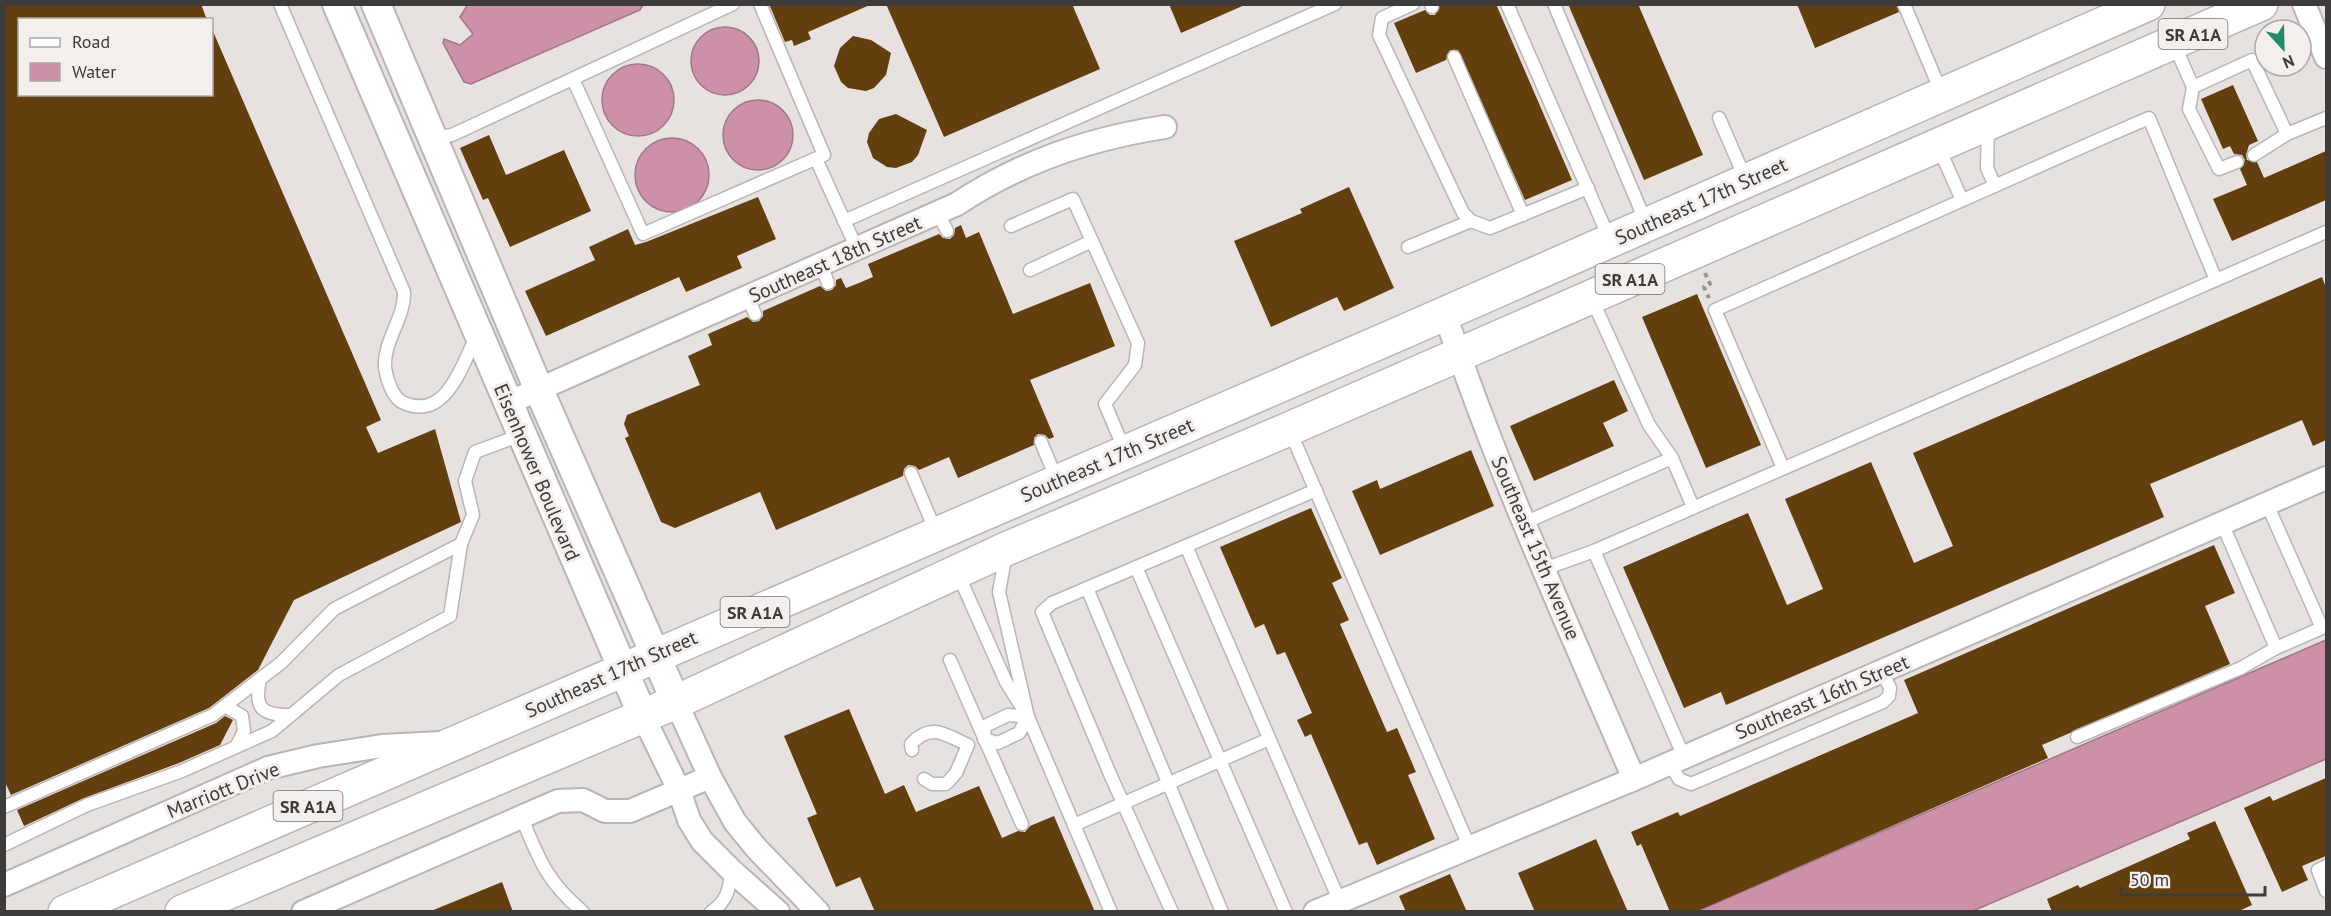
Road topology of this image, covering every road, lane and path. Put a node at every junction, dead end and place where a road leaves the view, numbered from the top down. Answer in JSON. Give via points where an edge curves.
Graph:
{"nodes":[{"id":1,"x":280,"y":4,"type":"edge"},
{"id":2,"x":337,"y":4,"type":"edge"},
{"id":3,"x":376,"y":4,"type":"edge"},
{"id":4,"x":733,"y":4,"type":"edge"},
{"id":5,"x":760,"y":4,"type":"edge"},
{"id":6,"x":1335,"y":4,"type":"edge"},
{"id":7,"x":1413,"y":4,"type":"edge"},
{"id":8,"x":1508,"y":4,"type":"edge"},
{"id":9,"x":1554,"y":4,"type":"edge"},
{"id":10,"x":1904,"y":4,"type":"edge"},
{"id":11,"x":2148,"y":4,"type":"edge"},
{"id":12,"x":2261,"y":4,"type":"edge"},
{"id":13,"x":2304,"y":4,"type":"edge"},
{"id":14,"x":2173,"y":43,"type":"junction"},
{"id":15,"x":1454,"y":57,"type":"dead end"},
{"id":16,"x":2326,"y":57,"type":"edge"},
{"id":17,"x":1984,"y":77,"type":"junction"},
{"id":18,"x":573,"y":79,"type":"junction"},
{"id":19,"x":2193,"y":87,"type":"junction"},
{"id":20,"x":1937,"y":97,"type":"junction"},
{"id":21,"x":1719,"y":118,"type":"dead end"},
{"id":22,"x":2326,"y":118,"type":"edge"},
{"id":23,"x":1988,"y":125,"type":"junction"},
{"id":24,"x":1165,"y":127,"type":"dead end"},
{"id":25,"x":2287,"y":134,"type":"junction"},
{"id":26,"x":432,"y":138,"type":"junction"},
{"id":27,"x":1938,"y":145,"type":"junction"},
{"id":28,"x":2254,"y":155,"type":"dead end"},
{"id":29,"x":816,"y":159,"type":"junction"},
{"id":30,"x":2237,"y":162,"type":"dead end"},
{"id":31,"x":1881,"y":170,"type":"junction"},
{"id":32,"x":1746,"y":181,"type":"junction"},
{"id":33,"x":1995,"y":186,"type":"junction"},
{"id":34,"x":1588,"y":188,"type":"junction"},
{"id":35,"x":1962,"y":200,"type":"junction"},
{"id":36,"x":1523,"y":215,"type":"junction"},
{"id":37,"x":844,"y":221,"type":"junction"},
{"id":38,"x":1471,"y":221,"type":"junction"},
{"id":39,"x":1647,"y":225,"type":"junction"},
{"id":40,"x":1011,"y":226,"type":"dead end"},
{"id":41,"x":2326,"y":232,"type":"edge"},
{"id":42,"x":1092,"y":240,"type":"junction"},
{"id":43,"x":1610,"y":241,"type":"junction"},
{"id":44,"x":1408,"y":248,"type":"dead end"},
{"id":45,"x":857,"y":249,"type":"junction"},
{"id":46,"x":1703,"y":269,"type":"dead end"},
{"id":47,"x":1030,"y":270,"type":"dead end"},
{"id":48,"x":2216,"y":280,"type":"junction"},
{"id":49,"x":1591,"y":296,"type":"junction"},
{"id":50,"x":1714,"y":310,"type":"junction"},
{"id":51,"x":1445,"y":314,"type":"junction"},
{"id":52,"x":478,"y":333,"type":"junction"},
{"id":53,"x":1458,"y":354,"type":"junction"},
{"id":54,"x":539,"y":390,"type":"junction"},
{"id":55,"x":508,"y":404,"type":"junction"},
{"id":56,"x":1289,"y":429,"type":"junction"},
{"id":57,"x":521,"y":435,"type":"junction"},
{"id":58,"x":1041,"y":442,"type":"dead end"},
{"id":59,"x":1125,"y":452,"type":"junction"},
{"id":60,"x":1672,"y":458,"type":"junction"},
{"id":61,"x":1783,"y":468,"type":"junction"},
{"id":62,"x":911,"y":473,"type":"dead end"},
{"id":63,"x":2326,"y":478,"type":"edge"},
{"id":64,"x":1051,"y":484,"type":"junction"},
{"id":65,"x":1316,"y":490,"type":"junction"},
{"id":66,"x":2267,"y":504,"type":"junction"},
{"id":67,"x":1693,"y":507,"type":"junction"},
{"id":68,"x":1524,"y":523,"type":"junction"},
{"id":69,"x":2222,"y":523,"type":"junction"},
{"id":70,"x":937,"y":533,"type":"junction"},
{"id":71,"x":461,"y":544,"type":"junction"},
{"id":72,"x":1186,"y":546,"type":"junction"},
{"id":73,"x":1006,"y":549,"type":"junction"},
{"id":74,"x":1594,"y":550,"type":"junction"},
{"id":75,"x":1136,"y":567,"type":"junction"},
{"id":76,"x":1544,"y":569,"type":"junction"},
{"id":77,"x":957,"y":572,"type":"junction"},
{"id":78,"x":1087,"y":588,"type":"junction"},
{"id":79,"x":2276,"y":648,"type":"junction"},
{"id":80,"x":655,"y":655,"type":"junction"},
{"id":81,"x":950,"y":660,"type":"dead end"},
{"id":82,"x":621,"y":670,"type":"junction"},
{"id":83,"x":260,"y":679,"type":"junction"},
{"id":84,"x":676,"y":702,"type":"junction"},
{"id":85,"x":225,"y":706,"type":"junction"},
{"id":86,"x":290,"y":715,"type":"junction"},
{"id":87,"x":643,"y":716,"type":"junction"},
{"id":88,"x":1028,"y":717,"type":"junction"},
{"id":89,"x":2077,"y":737,"type":"dead end"},
{"id":90,"x":984,"y":739,"type":"junction"},
{"id":91,"x":1269,"y":739,"type":"junction"},
{"id":92,"x":455,"y":742,"type":"junction"},
{"id":93,"x":968,"y":745,"type":"junction"},
{"id":94,"x":236,"y":747,"type":"junction"},
{"id":95,"x":912,"y":750,"type":"dead end"},
{"id":96,"x":1220,"y":760,"type":"junction"},
{"id":97,"x":1677,"y":760,"type":"junction"},
{"id":98,"x":710,"y":777,"type":"junction"},
{"id":99,"x":924,"y":779,"type":"dead end"},
{"id":100,"x":1634,"y":779,"type":"junction"},
{"id":101,"x":1167,"y":782,"type":"junction"},
{"id":102,"x":679,"y":790,"type":"junction"},
{"id":103,"x":1122,"y":801,"type":"junction"},
{"id":104,"x":4,"y":807,"type":"edge"},
{"id":105,"x":521,"y":816,"type":"junction"},
{"id":106,"x":1022,"y":824,"type":"dead end"},
{"id":107,"x":1074,"y":825,"type":"junction"},
{"id":108,"x":5,"y":845,"type":"edge"},
{"id":109,"x":1469,"y":846,"type":"junction"},
{"id":110,"x":2326,"y":866,"type":"edge"},
{"id":111,"x":45,"y":867,"type":"junction"},
{"id":112,"x":732,"y":871,"type":"junction"},
{"id":113,"x":4,"y":873,"type":"edge"},
{"id":114,"x":4,"y":885,"type":"edge"},
{"id":115,"x":2326,"y":891,"type":"edge"},
{"id":116,"x":779,"y":901,"type":"edge"},
{"id":117,"x":1340,"y":902,"type":"junction"},
{"id":118,"x":65,"y":912,"type":"edge"},
{"id":119,"x":182,"y":912,"type":"edge"},
{"id":120,"x":303,"y":912,"type":"edge"},
{"id":121,"x":583,"y":912,"type":"edge"},
{"id":122,"x":711,"y":912,"type":"edge"},
{"id":123,"x":818,"y":912,"type":"edge"},
{"id":124,"x":1110,"y":912,"type":"edge"},
{"id":125,"x":1172,"y":912,"type":"edge"},
{"id":126,"x":1222,"y":912,"type":"edge"},
{"id":127,"x":1286,"y":912,"type":"edge"},
{"id":128,"x":1315,"y":912,"type":"edge"}],
"edges":[{"from":1,"to":52,"type":"lane","via":[[404,292],[385,367],[399,401],[416,408],[441,398],[452,388]]},
{"from":2,"to":52,"type":"street","name":"Eisenhower Boulevard"},
{"from":3,"to":26,"type":"street","name":"Eisenhower Boulevard"},
{"from":4,"to":18,"type":"lane"},
{"from":5,"to":29,"type":"lane","via":[[824,155]]},
{"from":6,"to":37,"type":"lane"},
{"from":7,"to":38,"type":"lane","via":[[1382,18],[1379,35],[1463,213]]},
{"from":8,"to":34,"type":"lane"},
{"from":9,"to":39,"type":"lane"},
{"from":10,"to":20,"type":"lane"},
{"from":11,"to":17,"type":"main road","name":"Southeast 17th Street","number":"SR A1A"},
{"from":12,"to":14,"type":"main road","number":"SR A1A"},
{"from":13,"to":16,"type":"street"},
{"from":14,"to":19,"type":"lane"},
{"from":14,"to":23,"type":"main road","number":"SR A1A"},
{"from":15,"to":36,"type":"lane"},
{"from":17,"to":20,"type":"main road","name":"Southeast 17th Street","number":"SR A1A"},
{"from":17,"to":27,"type":"main road"},
{"from":18,"to":26,"type":"lane","via":[[452,135]]},
{"from":18,"to":29,"type":"lane","via":[[643,234]]},
{"from":19,"to":25,"type":"lane","via":[[2252,60]]},
{"from":19,"to":30,"type":"lane","via":[[2189,109],[2219,169]]},
{"from":20,"to":31,"type":"main road","via":[[1926,131]]},
{"from":20,"to":32,"type":"main road","name":"Southeast 17th Street","number":"SR A1A"},
{"from":21,"to":32,"type":"lane"},
{"from":22,"to":25,"type":"lane"},
{"from":23,"to":27,"type":"main road","number":"SR A1A"},
{"from":23,"to":33,"type":"lane","via":[[1987,168]]},
{"from":24,"to":45,"type":"street","name":"Southeast 18th Street","via":[[1120,134],[1026,165],[957,204],[942,222]]},
{"from":25,"to":28,"type":"lane"},
{"from":26,"to":54,"type":"street","name":"Eisenhower Boulevard"},
{"from":27,"to":31,"type":"main road","number":"SR A1A"},
{"from":27,"to":35,"type":"lane"},
{"from":29,"to":37,"type":"lane"},
{"from":31,"to":49,"type":"main road","number":"SR A1A"},
{"from":32,"to":39,"type":"main road","name":"Southeast 17th Street","number":"SR A1A"},
{"from":33,"to":35,"type":"lane"},
{"from":33,"to":48,"type":"lane","via":[[2150,118]]},
{"from":34,"to":36,"type":"lane"},
{"from":34,"to":43,"type":"lane"},
{"from":35,"to":50,"type":"lane"},
{"from":36,"to":38,"type":"lane","via":[[1491,228]]},
{"from":37,"to":45,"type":"lane"},
{"from":38,"to":44,"type":"lane"},
{"from":39,"to":43,"type":"main road","name":"Southeast 17th Street","number":"SR A1A"},
{"from":40,"to":42,"type":"lane","via":[[1073,199]]},
{"from":41,"to":48,"type":"lane"},
{"from":42,"to":47,"type":"lane"},
{"from":42,"to":59,"type":"lane","via":[[1138,343],[1135,365],[1105,404]]},
{"from":43,"to":51,"type":"main road","name":"Southeast 17th Street","number":"SR A1A"},
{"from":45,"to":54,"type":"street","name":"Southeast 18th Street","via":[[824,274]]},
{"from":46,"to":50,"type":"path","via":[[1710,284],[1704,287]]},
{"from":48,"to":61,"type":"lane"},
{"from":49,"to":53,"type":"main road","number":"SR A1A"},
{"from":49,"to":60,"type":"lane","via":[[1649,425]]},
{"from":50,"to":61,"type":"lane"},
{"from":51,"to":53,"type":"street","name":"Southeast 15th Avenue"},
{"from":51,"to":59,"type":"main road","name":"Southeast 17th Street","number":"SR A1A"},
{"from":52,"to":55,"type":"street","name":"Eisenhower Boulevard"},
{"from":53,"to":56,"type":"main road","number":"SR A1A"},
{"from":53,"to":68,"type":"street","name":"Southeast 15th Avenue"},
{"from":54,"to":55,"type":"street","name":"Southeast 18th Street"},
{"from":54,"to":80,"type":"street","name":"Eisenhower Boulevard"},
{"from":55,"to":57,"type":"street","name":"Eisenhower Boulevard"},
{"from":56,"to":65,"type":"lane"},
{"from":56,"to":73,"type":"main road","number":"SR A1A"},
{"from":57,"to":71,"type":"lane","via":[[475,452],[465,481],[473,515]]},
{"from":57,"to":82,"type":"street","name":"Eisenhower Boulevard"},
{"from":58,"to":64,"type":"lane"},
{"from":59,"to":64,"type":"main road","name":"Southeast 17th Street","number":"SR A1A"},
{"from":60,"to":67,"type":"lane"},
{"from":60,"to":68,"type":"lane"},
{"from":61,"to":67,"type":"lane"},
{"from":62,"to":70,"type":"lane"},
{"from":63,"to":66,"type":"street","name":"Southeast 16th Street"},
{"from":64,"to":70,"type":"main road","name":"Southeast 17th Street","number":"SR A1A"},
{"from":64,"to":77,"type":"main road","via":[[979,534],[965,549]]},
{"from":65,"to":72,"type":"lane"},
{"from":65,"to":109,"type":"lane"},
{"from":66,"to":69,"type":"street","name":"Southeast 16th Street"},
{"from":66,"to":79,"type":"lane","via":[[2322,628]]},
{"from":67,"to":74,"type":"lane"},
{"from":68,"to":76,"type":"street","name":"Southeast 15th Avenue"},
{"from":69,"to":79,"type":"lane"},
{"from":69,"to":97,"type":"street","name":"Southeast 16th Street"},
{"from":70,"to":80,"type":"main road","name":"Southeast 17th Street","number":"SR A1A"},
{"from":71,"to":83,"type":"lane","via":[[334,609]]},
{"from":71,"to":86,"type":"lane","via":[[450,616],[339,675]]},
{"from":72,"to":75,"type":"lane"},
{"from":72,"to":91,"type":"lane"},
{"from":73,"to":77,"type":"main road","number":"SR A1A"},
{"from":73,"to":88,"type":"lane","via":[[999,592]]},
{"from":74,"to":76,"type":"lane"},
{"from":74,"to":97,"type":"lane"},
{"from":75,"to":78,"type":"lane"},
{"from":75,"to":96,"type":"lane"},
{"from":76,"to":100,"type":"street","name":"Southeast 15th Avenue"},
{"from":77,"to":84,"type":"main road","number":"SR A1A"},
{"from":77,"to":88,"type":"lane","via":[[1006,682]]},
{"from":78,"to":101,"type":"lane"},
{"from":78,"to":103,"type":"lane","via":[[1052,603],[1042,612]]},
{"from":79,"to":89,"type":"lane","via":[[2241,668]]},
{"from":80,"to":82,"type":"main road","name":"Southeast 17th Street","number":"SR A1A"},
{"from":80,"to":84,"type":"street","name":"Eisenhower Boulevard"},
{"from":81,"to":90,"type":"lane"},
{"from":82,"to":87,"type":"street","name":"Eisenhower Boulevard"},
{"from":82,"to":92,"type":"main road","name":"Southeast 17th Street","number":"SR A1A"},
{"from":83,"to":85,"type":"lane"},
{"from":83,"to":86,"type":"lane","via":[[256,696],[261,709],[271,715]]},
{"from":84,"to":87,"type":"main road","number":"SR A1A"},
{"from":84,"to":98,"type":"street","name":"Eisenhower Boulevard"},
{"from":85,"to":94,"type":"lane","via":[[242,716],[244,731]]},
{"from":85,"to":104,"type":"lane","via":[[213,715]]},
{"from":86,"to":94,"type":"lane","via":[[272,730]]},
{"from":87,"to":102,"type":"street","name":"Eisenhower Boulevard"},
{"from":87,"to":119,"type":"main road","number":"SR A1A"},
{"from":88,"to":90,"type":"lane","via":[[1019,734],[998,743]]},
{"from":88,"to":90,"type":"lane","via":[[1008,715],[985,726]]},
{"from":88,"to":107,"type":"lane"},
{"from":90,"to":93,"type":"lane"},
{"from":90,"to":106,"type":"lane"},
{"from":91,"to":96,"type":"lane"},
{"from":91,"to":117,"type":"lane"},
{"from":92,"to":111,"type":"street","name":"Marriott Drive","via":[[382,746],[268,768]]},
{"from":92,"to":118,"type":"main road","name":"Southeast 17th Street","number":"SR A1A"},
{"from":93,"to":95,"type":"lane","via":[[939,731],[920,734]]},
{"from":93,"to":99,"type":"lane","via":[[956,773],[946,784],[932,784]]},
{"from":94,"to":108,"type":"lane","via":[[87,805]]},
{"from":96,"to":101,"type":"lane"},
{"from":96,"to":127,"type":"lane"},
{"from":97,"to":100,"type":"street","name":"Southeast 16th Street"},
{"from":98,"to":102,"type":"street"},
{"from":98,"to":116,"type":"street","name":"Eisenhower Boulevard"},
{"from":100,"to":109,"type":"street","name":"Southeast 16th Street"},
{"from":101,"to":103,"type":"lane"},
{"from":101,"to":126,"type":"lane"},
{"from":102,"to":105,"type":"street","via":[[630,811],[605,811],[583,800],[558,801]]},
{"from":102,"to":112,"type":"street","name":"Eisenhower Boulevard","via":[[689,820],[702,841]]},
{"from":103,"to":107,"type":"lane"},
{"from":103,"to":125,"type":"lane"},
{"from":105,"to":120,"type":"street"},
{"from":105,"to":121,"type":"lane","via":[[551,881]]},
{"from":107,"to":124,"type":"lane"},
{"from":109,"to":117,"type":"street","name":"Southeast 16th Street"},
{"from":110,"to":115,"type":"lane","via":[[2318,870]]},
{"from":111,"to":113,"type":"lane"},
{"from":111,"to":114,"type":"street","name":"Marriott Drive"},
{"from":112,"to":116,"type":"street","name":"Eisenhower Boulevard"},
{"from":112,"to":122,"type":"lane","via":[[727,894]]},
{"from":116,"to":123,"type":"street","name":"Eisenhower Boulevard"},
{"from":117,"to":128,"type":"street","name":"Southeast 16th Street"}]}
